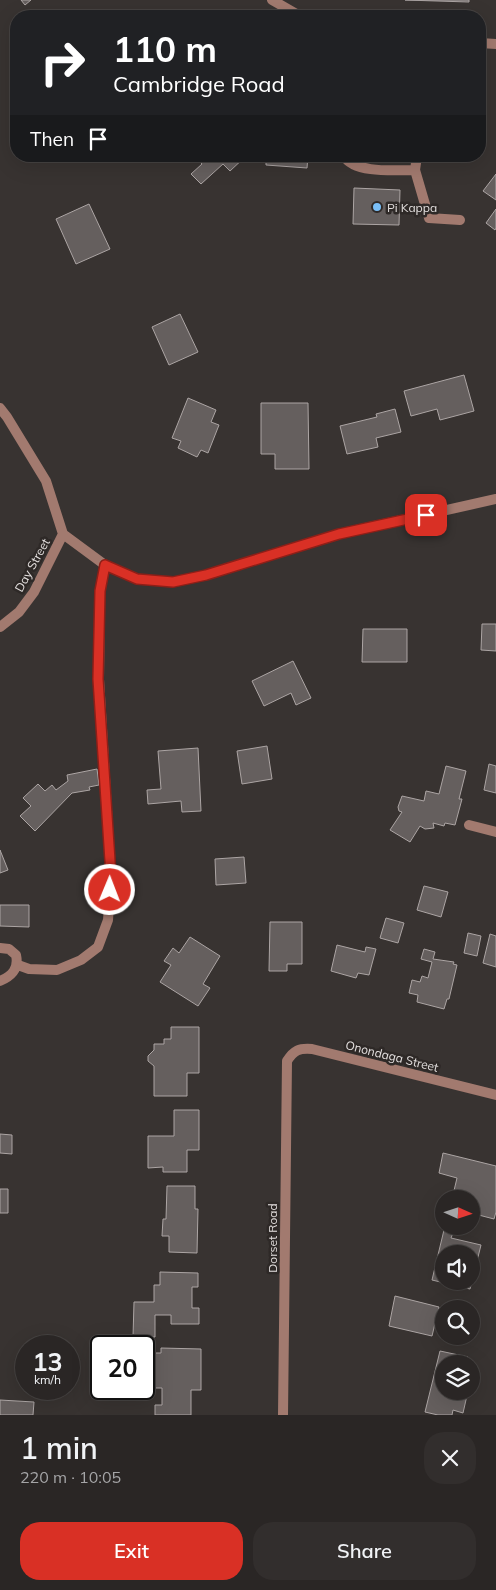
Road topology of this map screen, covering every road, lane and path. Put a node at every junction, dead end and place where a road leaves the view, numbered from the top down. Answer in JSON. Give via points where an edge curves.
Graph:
{"nodes":[{"id":1,"x":272,"y":0,"type":"edge"},
{"id":2,"x":290,"y":10,"type":"edge"},
{"id":3,"x":350,"y":162,"type":"edge"},
{"id":4,"x":416,"y":162,"type":"edge"},
{"id":5,"x":415,"y":170,"type":"junction"},
{"id":6,"x":460,"y":220,"type":"dead end"},
{"id":7,"x":0,"y":408,"type":"edge"},
{"id":8,"x":496,"y":499,"type":"edge"},
{"id":9,"x":63,"y":534,"type":"junction"},
{"id":10,"x":105,"y":565,"type":"junction"},
{"id":11,"x":0,"y":628,"type":"edge"},
{"id":12,"x":469,"y":825,"type":"dead end"},
{"id":13,"x":496,"y":832,"type":"edge"},
{"id":14,"x":0,"y":948,"type":"edge"},
{"id":15,"x":18,"y":965,"type":"junction"},
{"id":16,"x":0,"y":981,"type":"edge"},
{"id":17,"x":286,"y":1061,"type":"joint"},
{"id":18,"x":496,"y":1095,"type":"edge"},
{"id":19,"x":283,"y":1415,"type":"edge"}],
"edges":[{"from":1,"to":2,"type":"street"},
{"from":3,"to":5,"type":"street","via":[[376,170]]},
{"from":4,"to":5,"type":"street"},
{"from":5,"to":6,"type":"street","via":[[429,218]]},
{"from":7,"to":9,"type":"street","via":[[46,481]]},
{"from":8,"to":10,"type":"street","via":[[339,534],[173,582],[137,579]]},
{"from":9,"to":10,"type":"street"},
{"from":9,"to":11,"type":"street","name":"Day Street","via":[[34,592],[19,612]]},
{"from":10,"to":15,"type":"street","via":[[100,591],[98,679],[111,876],[108,920],[98,947],[81,960],[57,970],[29,969]]},
{"from":12,"to":13,"type":"street"},
{"from":14,"to":15,"type":"street","via":[[9,949],[16,955]]},
{"from":15,"to":16,"type":"street","via":[[14,972]]},
{"from":17,"to":18,"type":"street","name":"Onondaga Street","via":[[292,1052],[312,1049]]},
{"from":17,"to":19,"type":"street","name":"Dorset Road"}]}
